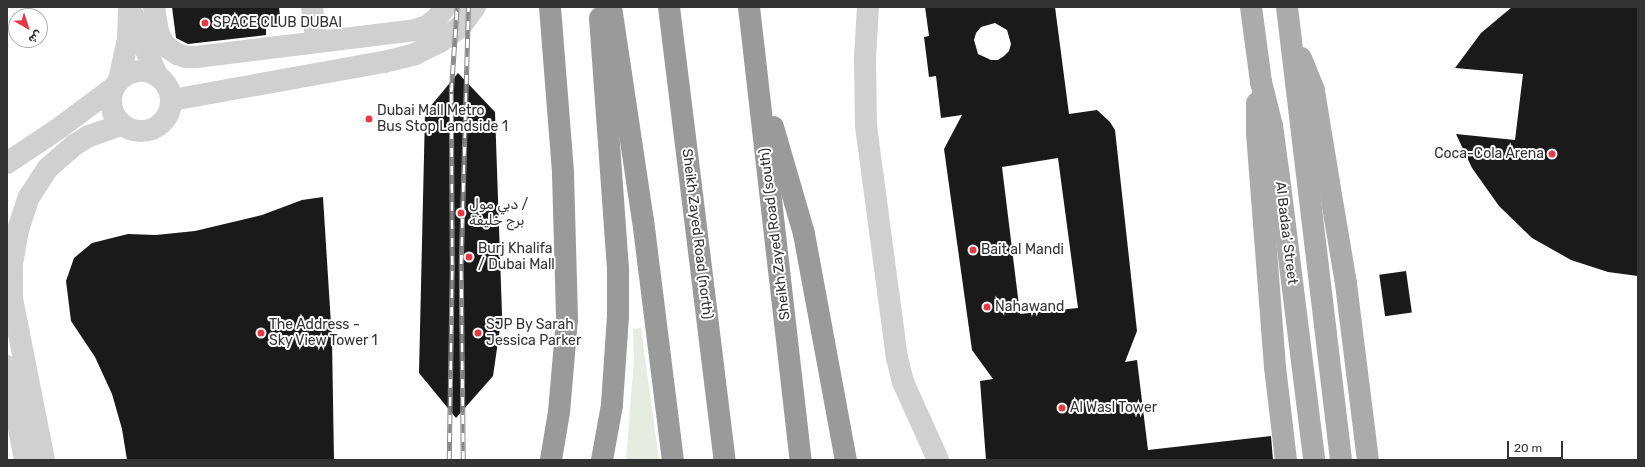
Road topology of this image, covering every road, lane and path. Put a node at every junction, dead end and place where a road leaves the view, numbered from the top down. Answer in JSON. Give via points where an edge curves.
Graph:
{"nodes":[{"id":1,"x":130,"y":7,"type":"edge"},
{"id":2,"x":154,"y":7,"type":"edge"},
{"id":3,"x":312,"y":7,"type":"edge"},
{"id":4,"x":445,"y":7,"type":"edge"},
{"id":5,"x":476,"y":7,"type":"edge"},
{"id":6,"x":550,"y":7,"type":"edge"},
{"id":7,"x":599,"y":7,"type":"edge"},
{"id":8,"x":611,"y":7,"type":"edge"},
{"id":9,"x":669,"y":7,"type":"edge"},
{"id":10,"x":749,"y":7,"type":"edge"},
{"id":11,"x":868,"y":7,"type":"edge"},
{"id":12,"x":1251,"y":7,"type":"edge"},
{"id":13,"x":1287,"y":7,"type":"edge"},
{"id":14,"x":1291,"y":41,"type":"junction"},
{"id":15,"x":316,"y":42,"type":"junction"},
{"id":16,"x":756,"y":71,"type":"junction"},
{"id":17,"x":157,"y":75,"type":"junction"},
{"id":18,"x":1261,"y":82,"type":"junction"},
{"id":19,"x":116,"y":84,"type":"junction"},
{"id":20,"x":172,"y":100,"type":"junction"},
{"id":21,"x":121,"y":125,"type":"junction"},
{"id":22,"x":30,"y":148,"type":"junction"},
{"id":23,"x":7,"y":157,"type":"edge"},
{"id":24,"x":7,"y":163,"type":"edge"},
{"id":25,"x":7,"y":366,"type":"edge"},
{"id":26,"x":25,"y":460,"type":"edge"},
{"id":27,"x":44,"y":460,"type":"edge"},
{"id":28,"x":551,"y":460,"type":"edge"},
{"id":29,"x":602,"y":460,"type":"edge"},
{"id":30,"x":673,"y":460,"type":"edge"},
{"id":31,"x":724,"y":460,"type":"edge"},
{"id":32,"x":801,"y":460,"type":"edge"},
{"id":33,"x":846,"y":460,"type":"edge"},
{"id":34,"x":938,"y":460,"type":"edge"},
{"id":35,"x":1286,"y":460,"type":"edge"},
{"id":36,"x":1314,"y":460,"type":"edge"},
{"id":37,"x":1341,"y":460,"type":"edge"},
{"id":38,"x":1368,"y":460,"type":"edge"}],
"edges":[{"from":1,"to":17,"type":"street"},
{"from":1,"to":19,"type":"street","via":[[128,39]]},
{"from":2,"to":15,"type":"street","via":[[162,41],[168,48],[186,57]]},
{"from":3,"to":15,"type":"street"},
{"from":4,"to":15,"type":"street","via":[[427,26],[414,30]]},
{"from":5,"to":20,"type":"street","via":[[461,26],[440,42],[415,54],[384,62]]},
{"from":6,"to":28,"type":"highway","via":[[564,195],[567,319],[560,412]]},
{"from":7,"to":29,"type":"highway","via":[[618,271],[616,360],[612,405]]},
{"from":8,"to":30,"type":"highway","via":[[643,220]]},
{"from":9,"to":31,"type":"highway","name":"Sheikh Zayed Road (north)"},
{"from":10,"to":16,"type":"highway","name":"Sheikh Zayed Road (south)"},
{"from":11,"to":34,"type":"street","via":[[864,78],[866,126],[897,358],[904,382]]},
{"from":12,"to":18,"type":"main road","name":"Al Badaa' Street"},
{"from":13,"to":14,"type":"main road","name":"Al Badaa' Street"},
{"from":14,"to":37,"type":"main road","name":"Al Badaa' Street"},
{"from":14,"to":38,"type":"main road","via":[[1314,91],[1346,284]]},
{"from":16,"to":32,"type":"highway","name":"Sheikh Zayed Road (south)"},
{"from":16,"to":33,"type":"highway","via":[[804,234]]},
{"from":17,"to":19,"type":"street","via":[[148,71],[137,71],[128,74]]},
{"from":17,"to":20,"type":"street","via":[[170,90]]},
{"from":18,"to":35,"type":"main road","via":[[1257,133],[1275,367]]},
{"from":18,"to":36,"type":"main road","name":"Al Badaa' Street","via":[[1272,126]]},
{"from":19,"to":21,"type":"street","via":[[110,101],[113,114]]},
{"from":19,"to":22,"type":"street"},
{"from":20,"to":21,"type":"street","via":[[166,119],[150,131],[130,130]]},
{"from":21,"to":27,"type":"street","via":[[89,136],[65,152],[48,168],[29,197],[18,230],[12,264],[12,298]]},
{"from":22,"to":23,"type":"street"},
{"from":22,"to":24,"type":"street"},
{"from":25,"to":26,"type":"street"}]}
